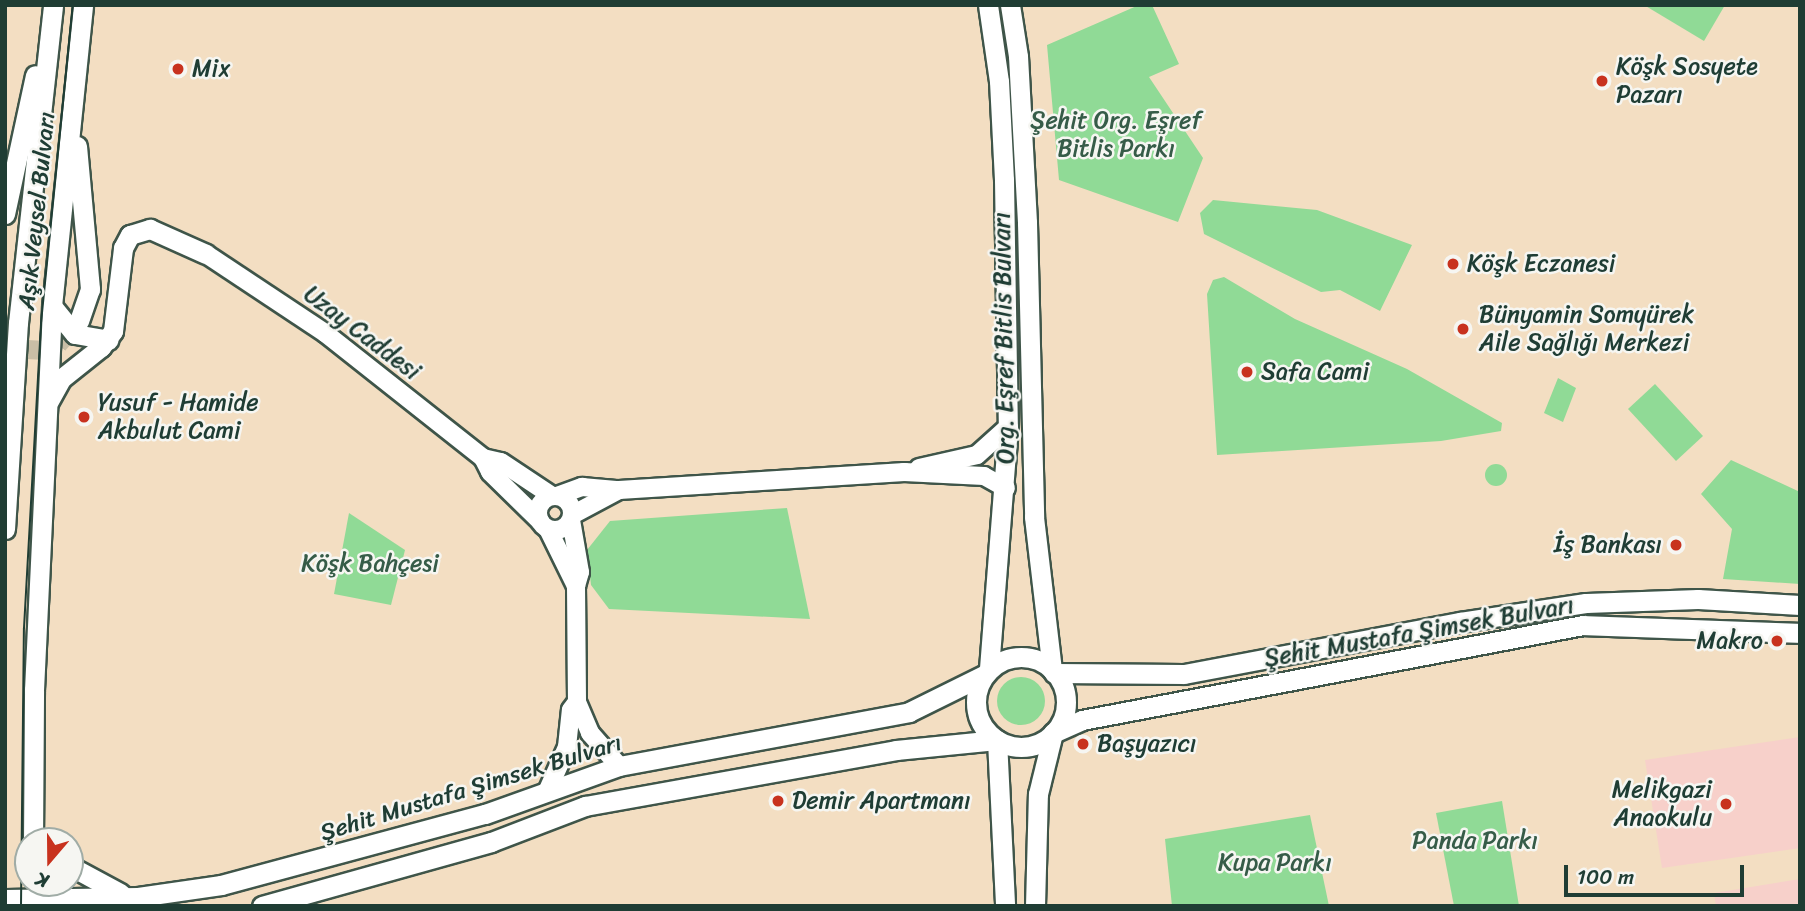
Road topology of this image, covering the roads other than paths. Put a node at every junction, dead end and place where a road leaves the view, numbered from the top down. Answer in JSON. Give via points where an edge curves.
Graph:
{"nodes":[{"id":1,"x":52,"y":5,"type":"edge"},
{"id":2,"x":83,"y":5,"type":"edge"},
{"id":3,"x":988,"y":5,"type":"edge"},
{"id":4,"x":1010,"y":5,"type":"edge"},
{"id":5,"x":73,"y":103,"type":"junction"},
{"id":6,"x":5,"y":214,"type":"edge"},
{"id":7,"x":206,"y":254,"type":"joint"},
{"id":8,"x":52,"y":306,"type":"junction"},
{"id":9,"x":79,"y":321,"type":"tunnel mouth"},
{"id":10,"x":108,"y":340,"type":"junction"},
{"id":11,"x":46,"y":413,"type":"junction"},
{"id":12,"x":1008,"y":427,"type":"junction"},
{"id":13,"x":7,"y":454,"type":"edge"},
{"id":14,"x":483,"y":458,"type":"junction"},
{"id":15,"x":904,"y":472,"type":"junction"},
{"id":16,"x":1006,"y":488,"type":"junction"},
{"id":17,"x":620,"y":490,"type":"junction"},
{"id":18,"x":554,"y":496,"type":"junction"},
{"id":19,"x":572,"y":517,"type":"junction"},
{"id":20,"x":544,"y":525,"type":"junction"},
{"id":21,"x":5,"y":528,"type":"edge"},
{"id":22,"x":576,"y":586,"type":"junction"},
{"id":23,"x":1800,"y":605,"type":"edge"},
{"id":24,"x":1800,"y":634,"type":"edge"},
{"id":25,"x":1053,"y":671,"type":"junction"},
{"id":26,"x":987,"y":673,"type":"junction"},
{"id":27,"x":577,"y":702,"type":"junction"},
{"id":28,"x":1053,"y":733,"type":"junction"},
{"id":29,"x":997,"y":740,"type":"junction"},
{"id":30,"x":619,"y":766,"type":"junction"},
{"id":31,"x":547,"y":792,"type":"junction"},
{"id":32,"x":32,"y":816,"type":"junction"},
{"id":33,"x":32,"y":827,"type":"edge"},
{"id":34,"x":39,"y":827,"type":"edge"},
{"id":35,"x":84,"y":875,"type":"edge"},
{"id":36,"x":84,"y":896,"type":"edge"},
{"id":37,"x":138,"y":897,"type":"junction"},
{"id":38,"x":262,"y":906,"type":"edge"},
{"id":39,"x":1005,"y":906,"type":"edge"},
{"id":40,"x":1035,"y":906,"type":"edge"}],
"edges":[{"from":1,"to":6,"type":"main road"},
{"from":1,"to":13,"type":"main road","name":"Aşık Veysel Bulvarı"},
{"from":2,"to":5,"type":"main road","name":"Aşık Veysel Bulvarı"},
{"from":3,"to":12,"type":"main road","name":"Org. Eşref Bitlis Bulvarı","via":[[999,81],[1004,180]]},
{"from":4,"to":25,"type":"main road","name":"Org. Eşref Bitlis Bulvarı","via":[[1018,57],[1027,223],[1034,517]]},
{"from":5,"to":8,"type":"main road","name":"Aşık Veysel Bulvarı"},
{"from":5,"to":9,"type":"main road","via":[[90,289]]},
{"from":7,"to":10,"type":"main road","via":[[150,229],[130,234],[123,248],[116,320]]},
{"from":7,"to":14,"type":"main road","name":"Uzay Caddesi","via":[[315,326]]},
{"from":8,"to":10,"type":"main road","via":[[75,334]]},
{"from":8,"to":11,"type":"main road","name":"Aşık Veysel Bulvarı"},
{"from":10,"to":11,"type":"main road","via":[[62,378]]},
{"from":11,"to":32,"type":"main road","name":"Aşık Veysel Bulvarı"},
{"from":12,"to":15,"type":"main road","via":[[977,454]]},
{"from":12,"to":16,"type":"main road","name":"Org. Eşref Bitlis Bulvarı"},
{"from":13,"to":21,"type":"main road","name":"Aşık Veysel Bulvarı"},
{"from":14,"to":18,"type":"main road","name":"Uzay Caddesi","via":[[501,462]]},
{"from":14,"to":20,"type":"main road","name":"Uzay Caddesi","via":[[490,472]]},
{"from":15,"to":16,"type":"main road","via":[[984,476]]},
{"from":15,"to":17,"type":"main road"},
{"from":16,"to":26,"type":"main road","name":"Org. Eşref Bitlis Bulvarı"},
{"from":17,"to":18,"type":"main road","via":[[582,487]]},
{"from":17,"to":19,"type":"main road"},
{"from":18,"to":19,"type":"main road","via":[[567,500]]},
{"from":18,"to":20,"type":"main road","via":[[540,506]]},
{"from":19,"to":20,"type":"main road","via":[[564,528]]},
{"from":19,"to":22,"type":"main road","via":[[580,572]]},
{"from":20,"to":22,"type":"main road","name":"Uzay Caddesi"},
{"from":22,"to":27,"type":"main road"},
{"from":23,"to":25,"type":"main road","name":"Şehit Mustafa Şimsek Bulvarı","via":[[1698,599],[1586,603],[1184,674]]},
{"from":24,"to":28,"type":"main road","name":"Şehit Mustafa Şimsek Bulvarı","via":[[1583,625],[1083,720]]},
{"from":25,"to":26,"type":"main road","via":[[1026,657],[1006,659]]},
{"from":25,"to":28,"type":"main road","via":[[1063,687],[1065,706]]},
{"from":26,"to":29,"type":"main road","via":[[976,707],[983,726]]},
{"from":26,"to":30,"type":"main road","name":"Şehit Mustafa Şimsek Bulvarı","via":[[909,712]]},
{"from":27,"to":30,"type":"main road","via":[[590,733]]},
{"from":27,"to":31,"type":"main road","via":[[571,710],[567,747]]},
{"from":28,"to":29,"type":"main road","via":[[1026,746]]},
{"from":28,"to":40,"type":"main road","via":[[1038,794]]},
{"from":29,"to":38,"type":"main road","name":"Şehit Mustafa Şimsek Bulvarı","via":[[896,750],[585,806],[491,842]]},
{"from":29,"to":39,"type":"main road"},
{"from":30,"to":31,"type":"main road","name":"Şehit Mustafa Şimsek Bulvarı"},
{"from":31,"to":37,"type":"main road","name":"Şehit Mustafa Şimsek Bulvarı","via":[[485,814],[221,885]]},
{"from":32,"to":33,"type":"main road","name":"Aşık Veysel Bulvarı"},
{"from":32,"to":34,"type":"main road"},
{"from":35,"to":37,"type":"main road","via":[[102,886]]},
{"from":36,"to":37,"type":"main road","name":"Şehit Mustafa Şimsek Bulvarı"}]}
